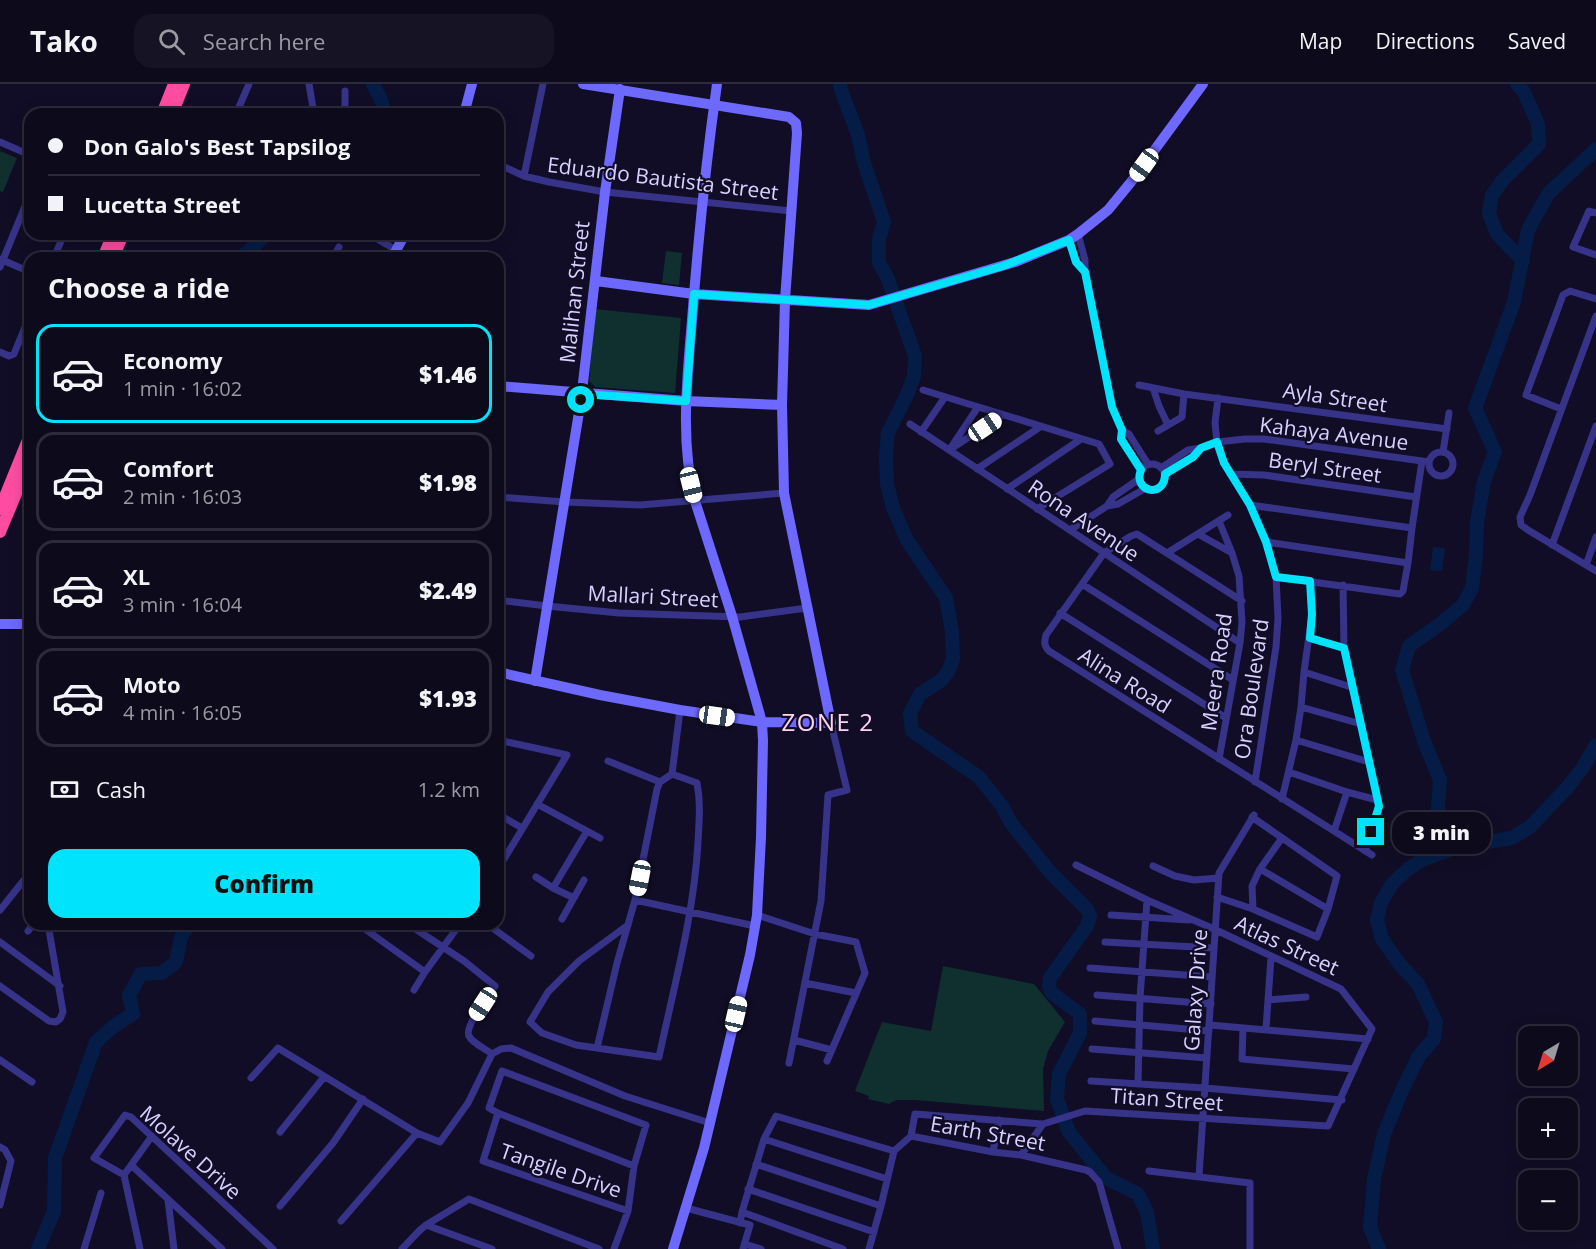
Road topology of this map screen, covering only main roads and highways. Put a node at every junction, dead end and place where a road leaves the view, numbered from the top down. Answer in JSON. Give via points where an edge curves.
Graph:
{"nodes":[{"id":1,"x":174,"y":84,"type":"edge"},
{"id":2,"x":184,"y":84,"type":"edge"},
{"id":3,"x":164,"y":108,"type":"edge"},
{"id":4,"x":174,"y":108,"type":"edge"},
{"id":5,"x":24,"y":450,"type":"edge"},
{"id":6,"x":24,"y":474,"type":"edge"},
{"id":7,"x":0,"y":509,"type":"edge"},
{"id":8,"x":0,"y":532,"type":"edge"}],
"edges":[{"from":1,"to":3,"type":"highway"},
{"from":2,"to":4,"type":"highway"},
{"from":5,"to":7,"type":"highway"},
{"from":6,"to":8,"type":"highway"}]}
